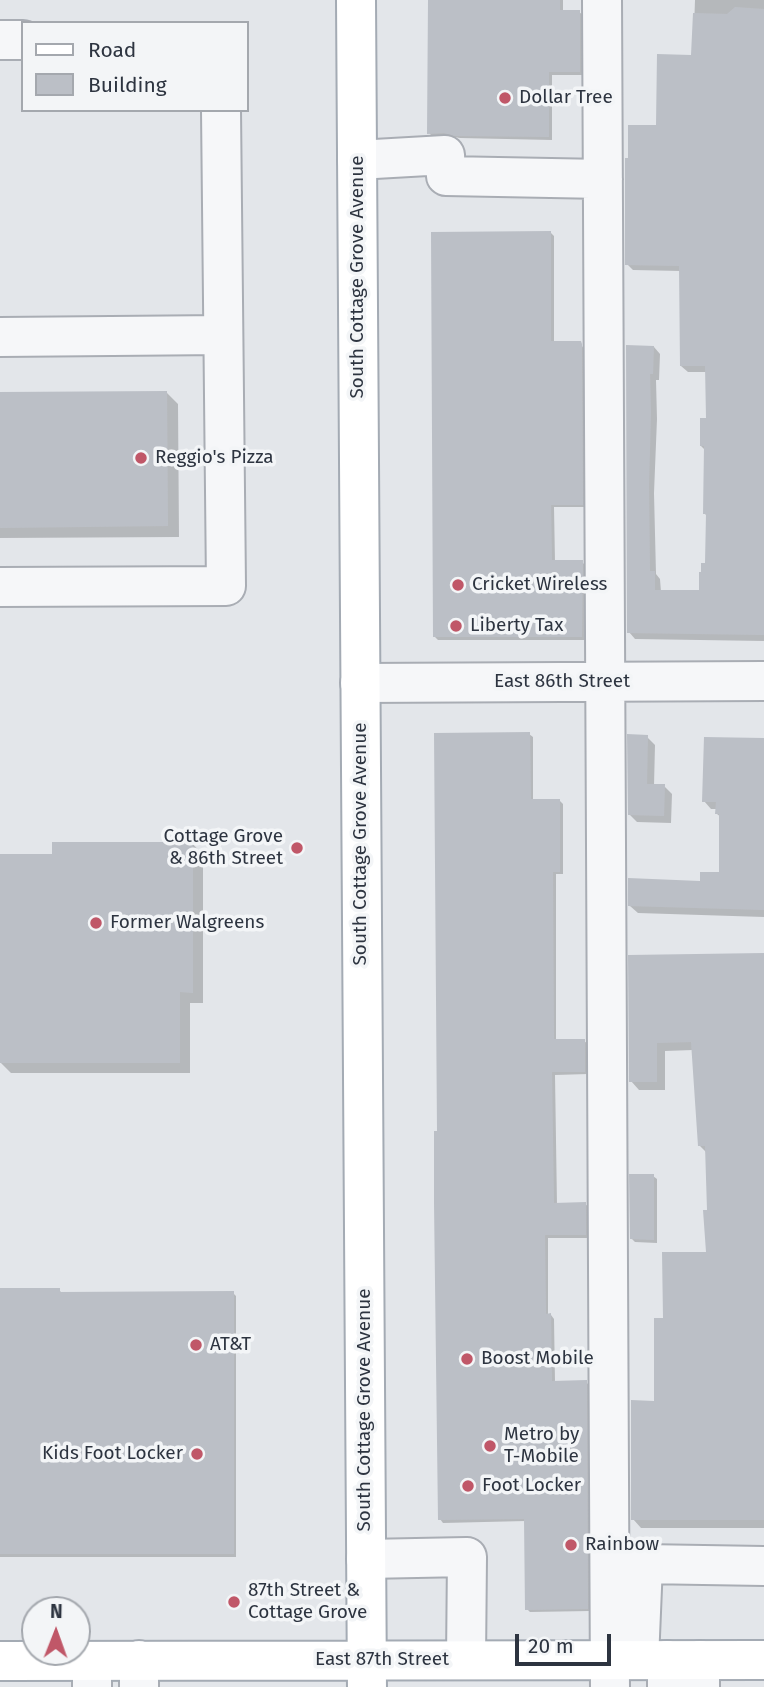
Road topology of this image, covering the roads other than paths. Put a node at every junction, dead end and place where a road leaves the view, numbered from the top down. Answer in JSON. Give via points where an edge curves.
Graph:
{"nodes":[{"id":1,"x":356,"y":0,"type":"edge"},
{"id":2,"x":602,"y":0,"type":"edge"},
{"id":3,"x":0,"y":40,"type":"edge"},
{"id":4,"x":21,"y":40,"type":"edge"},
{"id":5,"x":220,"y":112,"type":"edge"},
{"id":6,"x":357,"y":160,"type":"junction"},
{"id":7,"x":603,"y":179,"type":"junction"},
{"id":8,"x":223,"y":335,"type":"junction"},
{"id":9,"x":0,"y":337,"type":"edge"},
{"id":10,"x":0,"y":587,"type":"edge"},
{"id":11,"x":764,"y":681,"type":"edge"},
{"id":12,"x":605,"y":682,"type":"junction"},
{"id":13,"x":360,"y":683,"type":"junction"},
{"id":14,"x":366,"y":1559,"type":"junction"},
{"id":15,"x":764,"y":1566,"type":"edge"},
{"id":16,"x":466,"y":1660,"type":"junction"},
{"id":17,"x":764,"y":1660,"type":"edge"},
{"id":18,"x":0,"y":1661,"type":"edge"},
{"id":19,"x":656,"y":1672,"type":"edge"},
{"id":20,"x":49,"y":1674,"type":"edge"},
{"id":21,"x":92,"y":1674,"type":"edge"},
{"id":22,"x":139,"y":1674,"type":"edge"},
{"id":23,"x":367,"y":1674,"type":"edge"}],
"edges":[{"from":1,"to":6,"type":"main road","name":"South Cottage Grove Avenue"},
{"from":2,"to":7,"type":"street"},
{"from":3,"to":4,"type":"street"},
{"from":5,"to":8,"type":"street"},
{"from":6,"to":7,"type":"street","via":[[445,155],[446,176]]},
{"from":6,"to":13,"type":"main road","name":"South Cottage Grove Avenue"},
{"from":7,"to":12,"type":"street"},
{"from":8,"to":9,"type":"street"},
{"from":8,"to":10,"type":"street","via":[[226,586]]},
{"from":11,"to":12,"type":"street","name":"East 86th Street"},
{"from":12,"to":13,"type":"street","name":"East 86th Street"},
{"from":12,"to":19,"type":"street"},
{"from":13,"to":14,"type":"main road","name":"South Cottage Grove Avenue"},
{"from":14,"to":16,"type":"street","via":[[467,1558]]},
{"from":14,"to":23,"type":"main road","name":"South Cottage Grove Avenue"},
{"from":15,"to":19,"type":"street","via":[[643,1564]]},
{"from":16,"to":19,"type":"main road","name":"East 87th Street"},
{"from":16,"to":23,"type":"main road","name":"East 87th Street"},
{"from":17,"to":19,"type":"main road","name":"East 87th Street"},
{"from":18,"to":20,"type":"main road","name":"East 87th Street"},
{"from":20,"to":21,"type":"main road","name":"East 87th Street"},
{"from":21,"to":22,"type":"main road","name":"East 87th Street"},
{"from":22,"to":23,"type":"main road","name":"East 87th Street"}]}
